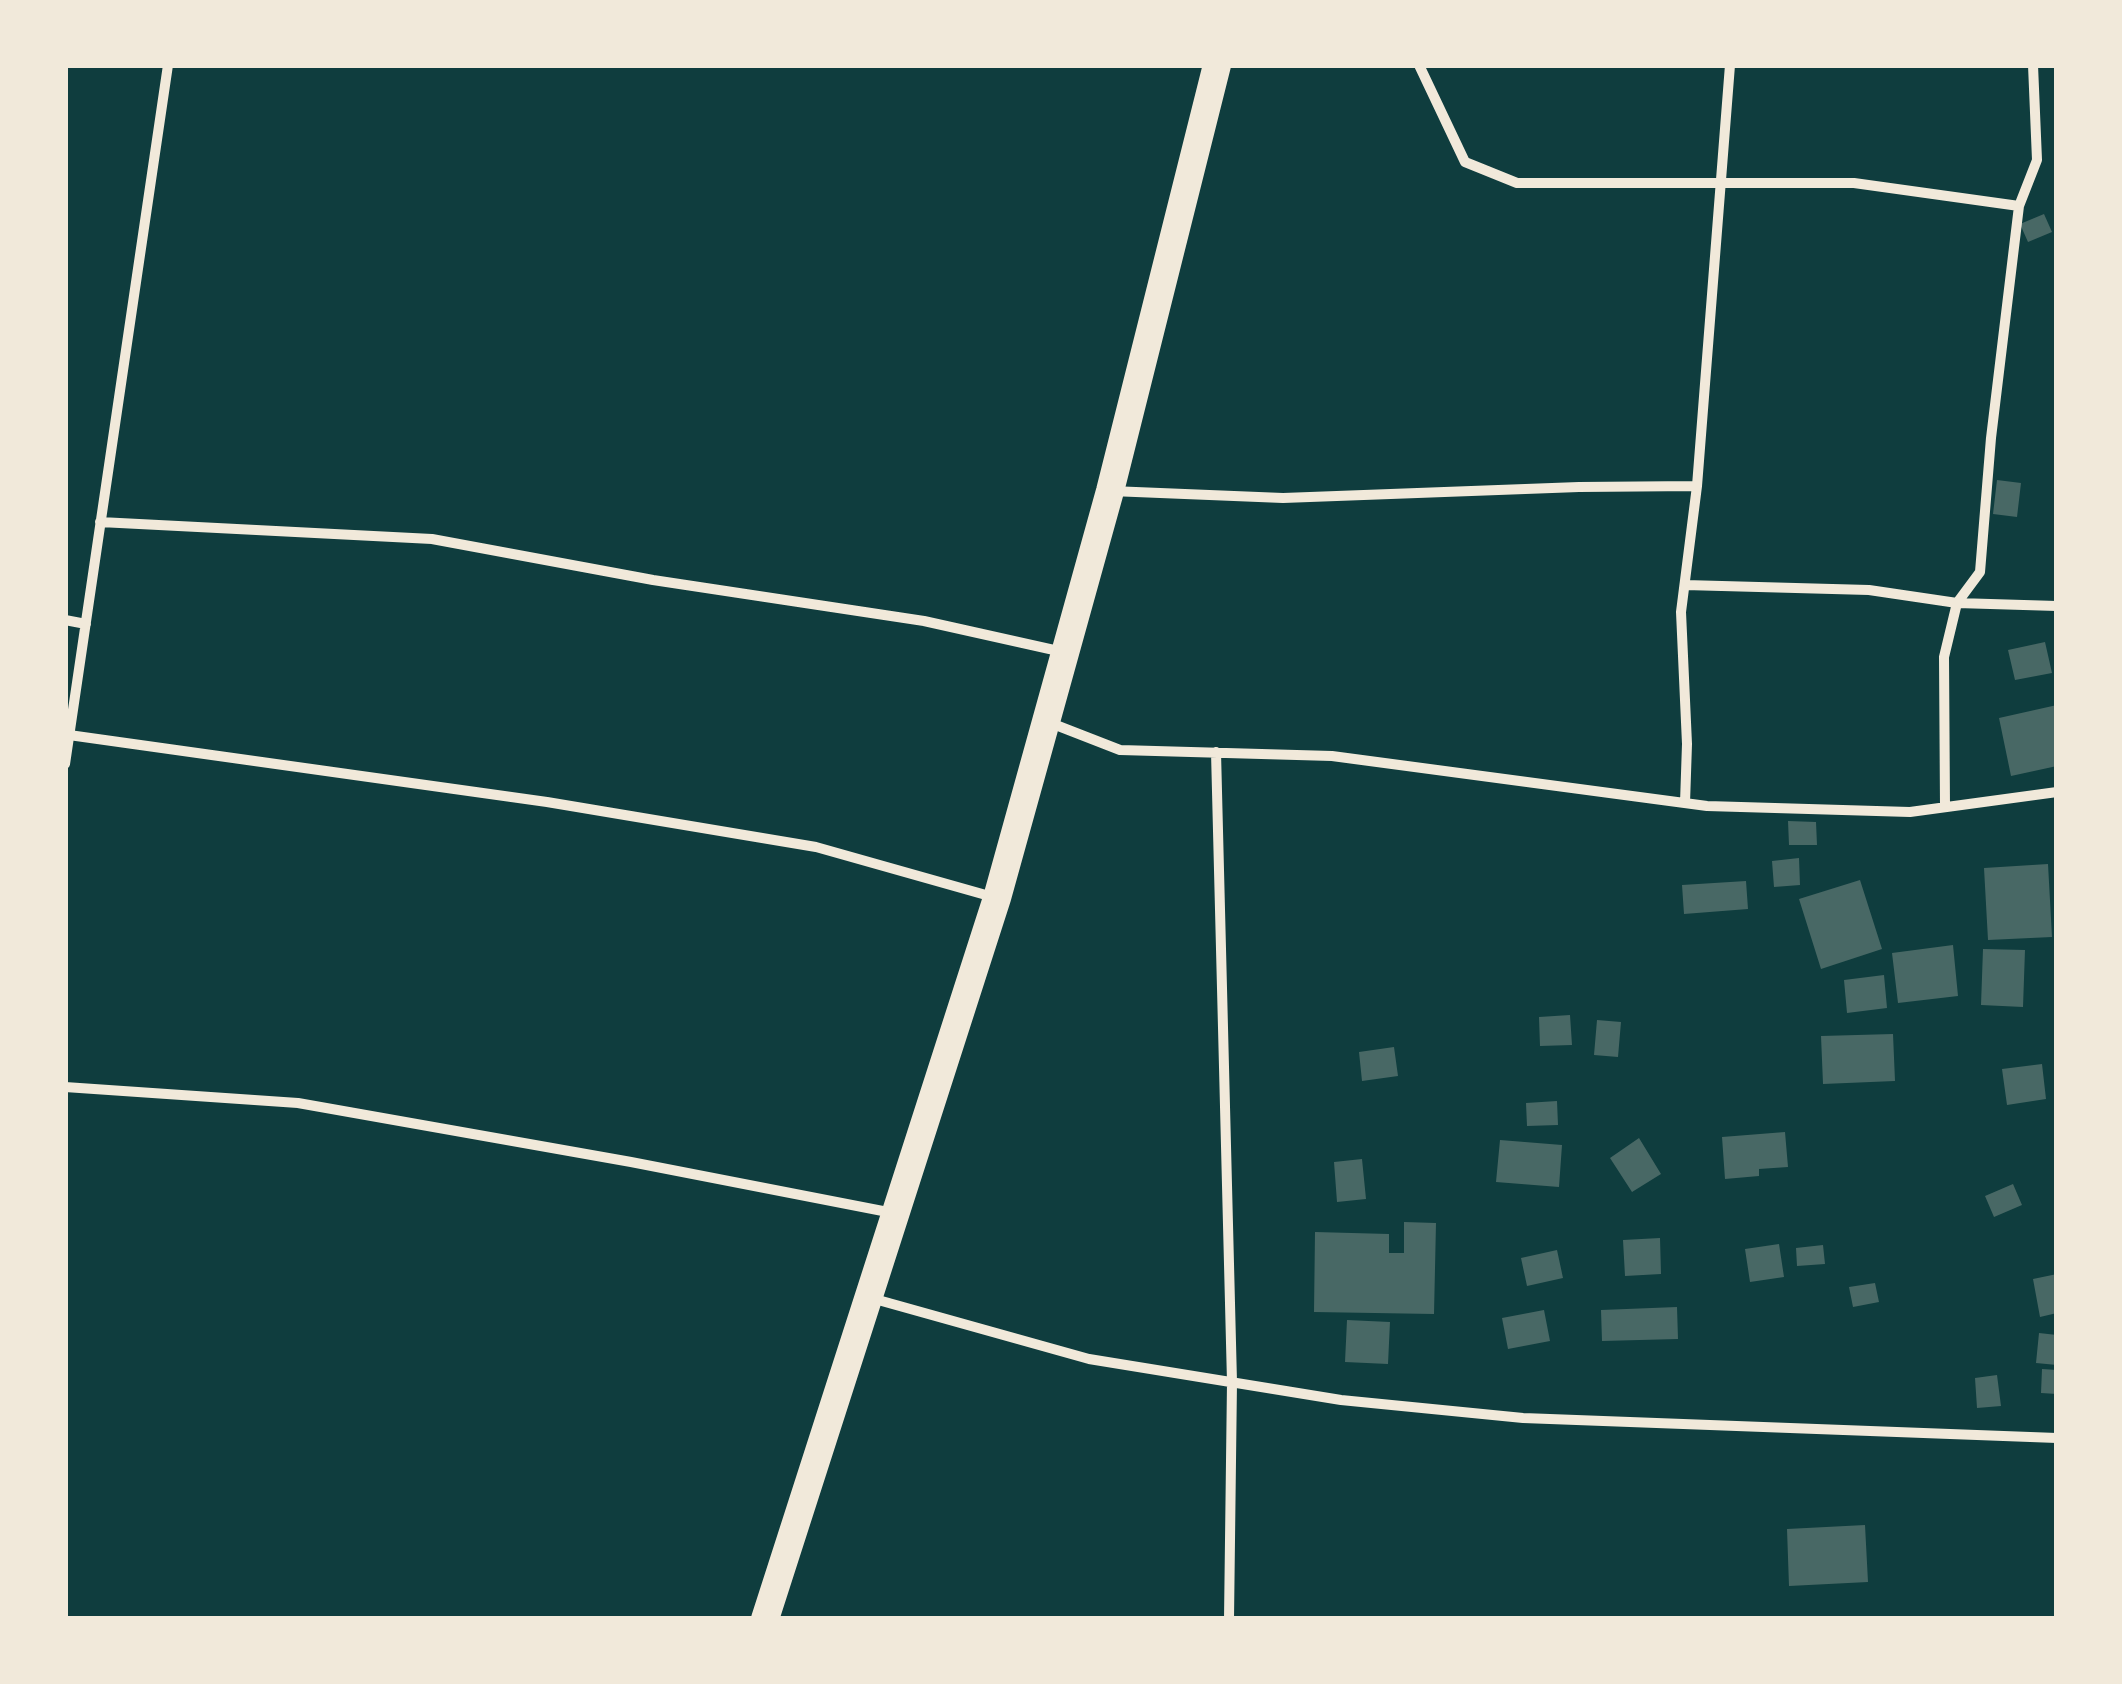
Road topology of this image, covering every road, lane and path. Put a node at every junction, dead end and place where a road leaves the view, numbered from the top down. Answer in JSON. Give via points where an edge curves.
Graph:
{"nodes":[{"id":1,"x":168,"y":65,"type":"edge"},
{"id":2,"x":1217,"y":65,"type":"edge"},
{"id":3,"x":1420,"y":65,"type":"edge"},
{"id":4,"x":1730,"y":65,"type":"edge"},
{"id":5,"x":2033,"y":65,"type":"edge"},
{"id":6,"x":1720,"y":184,"type":"junction"},
{"id":7,"x":2019,"y":206,"type":"junction"},
{"id":8,"x":1697,"y":486,"type":"junction"},
{"id":9,"x":1110,"y":490,"type":"junction"},
{"id":10,"x":100,"y":522,"type":"junction"},
{"id":11,"x":1685,"y":584,"type":"junction"},
{"id":12,"x":1957,"y":602,"type":"junction"},
{"id":13,"x":2057,"y":606,"type":"edge"},
{"id":14,"x":65,"y":620,"type":"edge"},
{"id":15,"x":86,"y":624,"type":"junction"},
{"id":16,"x":1064,"y":652,"type":"junction"},
{"id":17,"x":1046,"y":722,"type":"junction"},
{"id":18,"x":69,"y":734,"type":"junction"},
{"id":19,"x":1216,"y":752,"type":"junction"},
{"id":20,"x":65,"y":764,"type":"edge"},
{"id":21,"x":2057,"y":792,"type":"edge"},
{"id":22,"x":1686,"y":803,"type":"junction"},
{"id":23,"x":1944,"y":807,"type":"junction"},
{"id":24,"x":997,"y":898,"type":"junction"},
{"id":25,"x":65,"y":1087,"type":"edge"},
{"id":26,"x":894,"y":1213,"type":"junction"},
{"id":27,"x":868,"y":1298,"type":"junction"},
{"id":28,"x":1232,"y":1382,"type":"junction"},
{"id":29,"x":2057,"y":1438,"type":"edge"},
{"id":30,"x":765,"y":1619,"type":"edge"},
{"id":31,"x":1229,"y":1619,"type":"edge"}],
"edges":[{"from":1,"to":10,"type":"street"},
{"from":2,"to":9,"type":"highway"},
{"from":3,"to":6,"type":"street","via":[[1466,162],[1517,183]]},
{"from":4,"to":6,"type":"street"},
{"from":5,"to":7,"type":"street","via":[[2037,160]]},
{"from":6,"to":7,"type":"street","via":[[1854,184]]},
{"from":6,"to":8,"type":"street"},
{"from":7,"to":12,"type":"street","via":[[1980,572]]},
{"from":8,"to":9,"type":"street","via":[[1282,498]]},
{"from":8,"to":11,"type":"street"},
{"from":9,"to":16,"type":"highway"},
{"from":10,"to":15,"type":"street"},
{"from":10,"to":16,"type":"street","via":[[432,539],[924,621]]},
{"from":11,"to":12,"type":"street","via":[[1869,590]]},
{"from":11,"to":22,"type":"street"},
{"from":12,"to":13,"type":"street"},
{"from":12,"to":23,"type":"street","via":[[1944,657]]},
{"from":14,"to":15,"type":"street"},
{"from":15,"to":18,"type":"street"},
{"from":16,"to":17,"type":"highway"},
{"from":17,"to":19,"type":"street","via":[[1120,750]]},
{"from":17,"to":24,"type":"highway"},
{"from":18,"to":20,"type":"street"},
{"from":18,"to":24,"type":"street","via":[[816,847]]},
{"from":19,"to":22,"type":"street","via":[[1332,756]]},
{"from":19,"to":28,"type":"street"},
{"from":21,"to":23,"type":"street"},
{"from":22,"to":23,"type":"street","via":[[1910,812]]},
{"from":24,"to":26,"type":"highway"},
{"from":25,"to":26,"type":"street","via":[[298,1103]]},
{"from":26,"to":27,"type":"highway"},
{"from":27,"to":28,"type":"street","via":[[1089,1359]]},
{"from":27,"to":30,"type":"highway"},
{"from":28,"to":29,"type":"street","via":[[1523,1418]]},
{"from":28,"to":31,"type":"street"}]}
